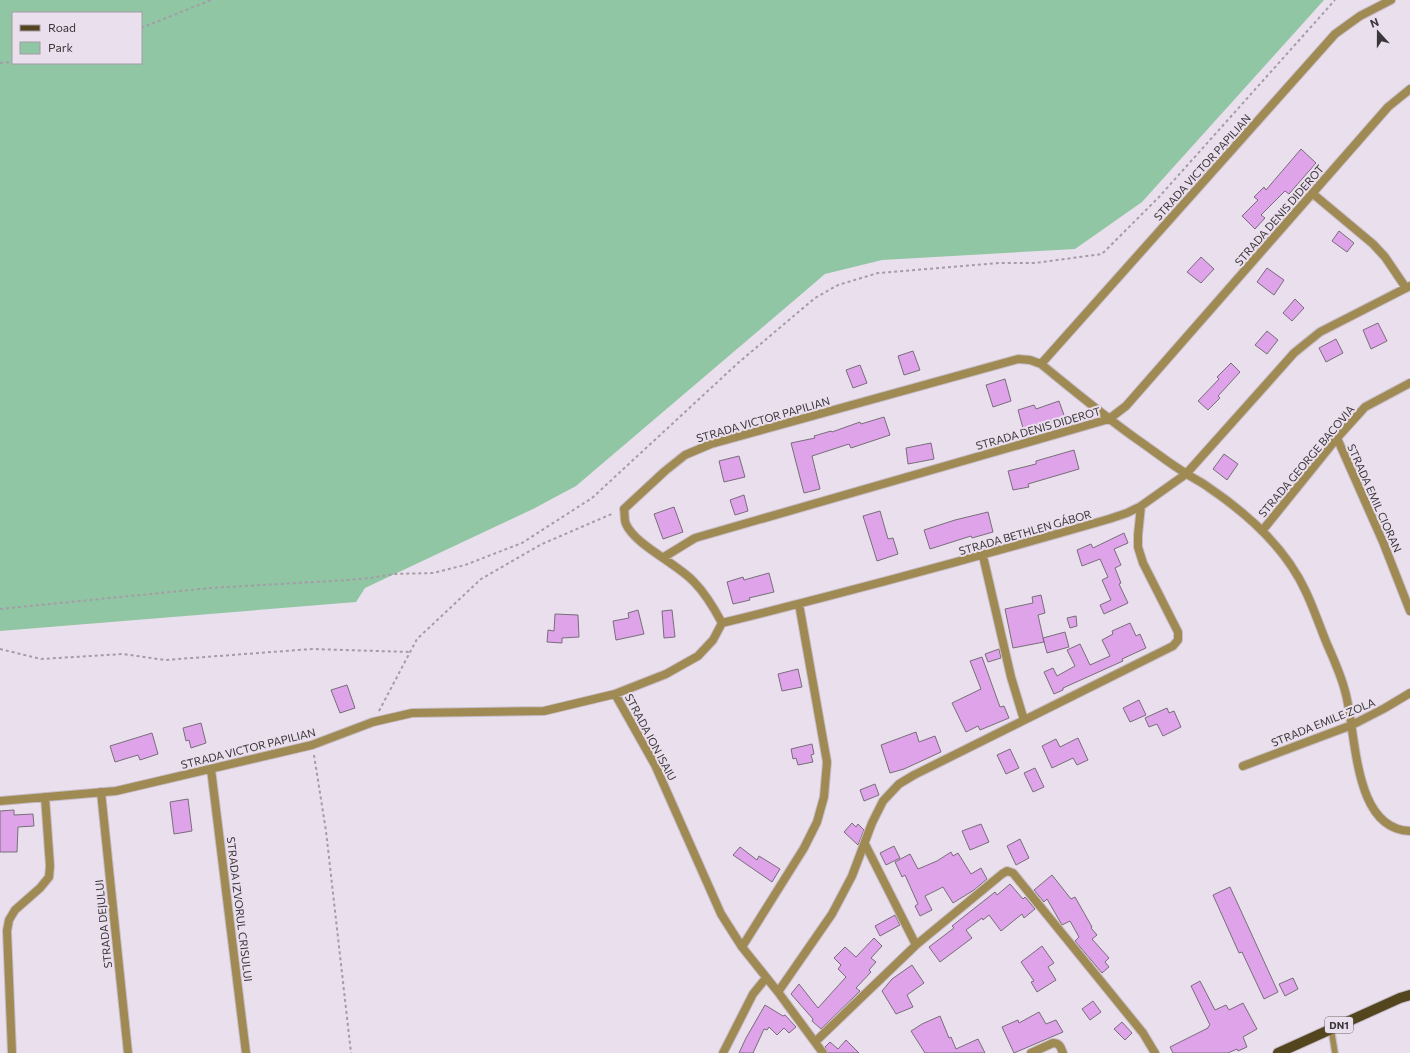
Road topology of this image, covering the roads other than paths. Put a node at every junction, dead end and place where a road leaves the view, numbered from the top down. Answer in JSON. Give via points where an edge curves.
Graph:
{"nodes":[{"id":1,"x":1391,"y":0,"type":"edge"},
{"id":2,"x":1410,"y":90,"type":"edge"},
{"id":3,"x":1312,"y":193,"type":"junction"},
{"id":4,"x":1408,"y":287,"type":"edge"},
{"id":5,"x":1041,"y":364,"type":"junction"},
{"id":6,"x":1409,"y":387,"type":"edge"},
{"id":7,"x":1109,"y":419,"type":"junction"},
{"id":8,"x":1337,"y":438,"type":"junction"},
{"id":9,"x":1186,"y":474,"type":"junction"},
{"id":10,"x":1141,"y":506,"type":"junction"},
{"id":11,"x":1262,"y":531,"type":"junction"},
{"id":12,"x":983,"y":556,"type":"junction"},
{"id":13,"x":664,"y":557,"type":"junction"},
{"id":14,"x":799,"y":604,"type":"junction"},
{"id":15,"x":1410,"y":611,"type":"edge"},
{"id":16,"x":722,"y":623,"type":"junction"},
{"id":17,"x":1410,"y":693,"type":"edge"},
{"id":18,"x":615,"y":694,"type":"junction"},
{"id":19,"x":1024,"y":720,"type":"junction"},
{"id":20,"x":373,"y":722,"type":"joint"},
{"id":21,"x":1352,"y":725,"type":"junction"},
{"id":22,"x":1243,"y":766,"type":"dead end"},
{"id":23,"x":211,"y":768,"type":"junction"},
{"id":24,"x":101,"y":792,"type":"junction"},
{"id":25,"x":45,"y":797,"type":"junction"},
{"id":26,"x":0,"y":801,"type":"edge"},
{"id":27,"x":1410,"y":831,"type":"edge"},
{"id":28,"x":865,"y":844,"type":"junction"},
{"id":29,"x":916,"y":945,"type":"junction"},
{"id":30,"x":742,"y":947,"type":"junction"},
{"id":31,"x":766,"y":978,"type":"junction"},
{"id":32,"x":1410,"y":990,"type":"edge"},
{"id":33,"x":778,"y":992,"type":"junction"},
{"id":34,"x":1405,"y":996,"type":"edge"},
{"id":35,"x":1332,"y":1028,"type":"junction"},
{"id":36,"x":815,"y":1042,"type":"junction"},
{"id":37,"x":12,"y":1053,"type":"edge"},
{"id":38,"x":128,"y":1053,"type":"edge"},
{"id":39,"x":246,"y":1053,"type":"edge"},
{"id":40,"x":723,"y":1053,"type":"edge"},
{"id":41,"x":823,"y":1053,"type":"edge"},
{"id":42,"x":1031,"y":1053,"type":"edge"},
{"id":43,"x":1063,"y":1053,"type":"edge"},
{"id":44,"x":1155,"y":1053,"type":"edge"},
{"id":45,"x":1278,"y":1053,"type":"edge"},
{"id":46,"x":1335,"y":1053,"type":"edge"}],
"edges":[{"from":1,"to":5,"type":"street","name":"STRADA VICTOR PAPILIAN","via":[[1360,16],[1335,34]]},
{"from":2,"to":3,"type":"street","name":"STRADA DENIS DIDEROT","via":[[1388,107]]},
{"from":3,"to":4,"type":"street","via":[[1373,244]]},
{"from":3,"to":7,"type":"street","name":"STRADA DENIS DIDEROT","via":[[1126,406]]},
{"from":4,"to":9,"type":"street","name":"STRADA BETHLEN GÁBOR","via":[[1320,332],[1294,353]]},
{"from":5,"to":7,"type":"street","name":"STRADA VICTOR PAPILIAN"},
{"from":5,"to":13,"type":"street","name":"STRADA VICTOR PAPILIAN","via":[[1018,359],[711,444],[685,455],[624,509],[625,523],[631,533]]},
{"from":6,"to":8,"type":"street","name":"STRADA GEORGE BACOVIA","via":[[1365,408]]},
{"from":7,"to":9,"type":"street","name":"STRADA VICTOR PAPILIAN"},
{"from":7,"to":13,"type":"street","name":"STRADA DENIS DIDEROT","via":[[695,538]]},
{"from":8,"to":11,"type":"street","name":"STRADA GEORGE BACOVIA"},
{"from":8,"to":15,"type":"street","name":"STRADA EMIL CIORAN"},
{"from":9,"to":10,"type":"street","name":"STRADA BETHLEN GÁBOR"},
{"from":9,"to":11,"type":"street","name":"STRADA VICTOR PAPILIAN","via":[[1208,486]]},
{"from":10,"to":12,"type":"street","name":"STRADA BETHLEN GÁBOR","via":[[1109,519]]},
{"from":10,"to":19,"type":"street","via":[[1138,547],[1143,563],[1178,632],[1178,640],[1173,646]]},
{"from":11,"to":21,"type":"street","name":"STRADA VICTOR PAPILIAN","via":[[1290,563],[1306,592],[1341,678]]},
{"from":12,"to":14,"type":"street","name":"STRADA BETHLEN GÁBOR"},
{"from":12,"to":19,"type":"street","via":[[1010,677]]},
{"from":13,"to":16,"type":"street","via":[[693,581],[708,599]]},
{"from":14,"to":16,"type":"street","name":"STRADA BETHLEN GÁBOR"},
{"from":14,"to":30,"type":"street","via":[[827,762],[824,797],[817,822],[804,848]]},
{"from":16,"to":18,"type":"street","via":[[713,640],[698,656],[666,674]]},
{"from":17,"to":21,"type":"street","name":"STRADA EMILE ZOLA"},
{"from":18,"to":20,"type":"street","name":"STRADA ION ISAIU","via":[[544,711],[412,712]]},
{"from":18,"to":30,"type":"street","name":"STRADA ION ISAIU","via":[[655,765],[721,914]]},
{"from":19,"to":28,"type":"street","via":[[899,784],[883,801]]},
{"from":20,"to":23,"type":"street","name":"STRADA VICTOR PAPILIAN","via":[[312,745]]},
{"from":21,"to":22,"type":"street","name":"STRADA EMILE ZOLA"},
{"from":21,"to":27,"type":"street","name":"STRADA VICTOR PAPILIAN","via":[[1361,778],[1372,807],[1390,827]]},
{"from":23,"to":24,"type":"street","name":"STRADA VICTOR PAPILIAN","via":[[116,791]]},
{"from":23,"to":39,"type":"street","name":"STRADA IZVORUL CRISULUI"},
{"from":24,"to":25,"type":"street","name":"STRADA VICTOR PAPILIAN"},
{"from":24,"to":38,"type":"street","name":"STRADA DEJULUI"},
{"from":25,"to":26,"type":"street","name":"STRADA VICTOR PAPILIAN"},
{"from":25,"to":37,"type":"street","via":[[49,877],[15,910],[9,920],[7,931]]},
{"from":28,"to":29,"type":"street"},
{"from":28,"to":33,"type":"street","via":[[832,914]]},
{"from":29,"to":36,"type":"street"},
{"from":29,"to":44,"type":"street","via":[[1002,874],[1007,871],[1013,873],[1143,1033]]},
{"from":30,"to":31,"type":"street","name":"STRADA ION ISAIU"},
{"from":31,"to":33,"type":"street","name":"STRADA ION ISAIU"},
{"from":31,"to":40,"type":"street","via":[[753,994]]},
{"from":32,"to":34,"type":"main road","number":"DN1"},
{"from":33,"to":36,"type":"street","name":"STRADA ION ISAIU"},
{"from":34,"to":35,"type":"main road","number":"DN1"},
{"from":35,"to":45,"type":"main road","number":"DN1"},
{"from":35,"to":46,"type":"lane"},
{"from":36,"to":41,"type":"street","name":"STRADA ION ISAIU"},
{"from":42,"to":43,"type":"street","via":[[1057,1043]]}]}
